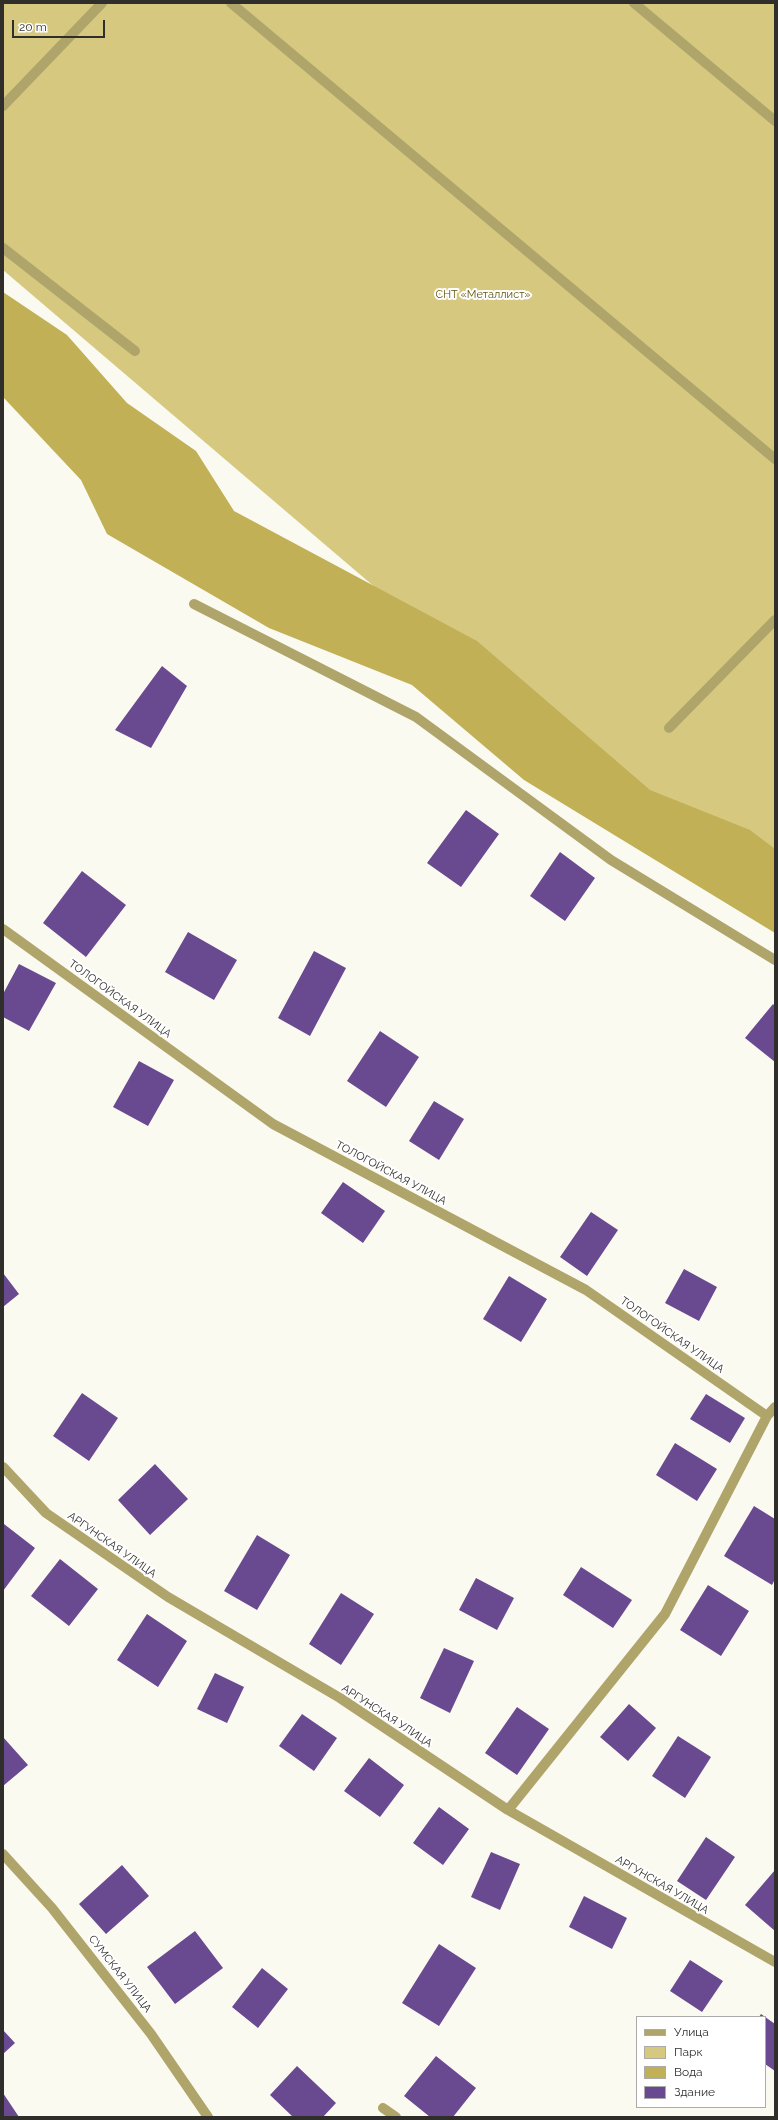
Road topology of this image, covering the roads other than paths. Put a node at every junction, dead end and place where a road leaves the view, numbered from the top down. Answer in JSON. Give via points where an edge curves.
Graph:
{"nodes":[{"id":1,"x":102,"y":3,"type":"edge"},
{"id":2,"x":231,"y":3,"type":"edge"},
{"id":3,"x":634,"y":3,"type":"edge"},
{"id":4,"x":3,"y":106,"type":"edge"},
{"id":5,"x":775,"y":121,"type":"edge"},
{"id":6,"x":3,"y":248,"type":"edge"},
{"id":7,"x":135,"y":351,"type":"dead end"},
{"id":8,"x":775,"y":459,"type":"edge"},
{"id":9,"x":194,"y":604,"type":"dead end"},
{"id":10,"x":775,"y":620,"type":"edge"},
{"id":11,"x":669,"y":728,"type":"dead end"},
{"id":12,"x":3,"y":929,"type":"edge"},
{"id":13,"x":775,"y":960,"type":"edge"},
{"id":14,"x":775,"y":1407,"type":"edge"},
{"id":15,"x":767,"y":1416,"type":"junction"},
{"id":16,"x":3,"y":1466,"type":"edge"},
{"id":17,"x":508,"y":1810,"type":"junction"},
{"id":18,"x":3,"y":1854,"type":"edge"},
{"id":19,"x":775,"y":1962,"type":"edge"},
{"id":20,"x":383,"y":2108,"type":"dead end"},
{"id":21,"x":208,"y":2117,"type":"edge"},
{"id":22,"x":396,"y":2117,"type":"edge"}],
"edges":[{"from":1,"to":4,"type":"street"},
{"from":2,"to":8,"type":"street"},
{"from":3,"to":5,"type":"street"},
{"from":6,"to":7,"type":"street"},
{"from":9,"to":13,"type":"street","via":[[416,717],[611,860]]},
{"from":10,"to":11,"type":"street"},
{"from":12,"to":15,"type":"street","name":"ТОЛОГОЙСКАЯ УЛИЦА","via":[[273,1124],[586,1290]]},
{"from":14,"to":15,"type":"street"},
{"from":15,"to":17,"type":"street","via":[[665,1614]]},
{"from":16,"to":17,"type":"street","name":"АРГУНСКАЯ УЛИЦА","via":[[46,1514],[168,1597],[340,1698]]},
{"from":17,"to":19,"type":"street","name":"АРГУНСКАЯ УЛИЦА"},
{"from":18,"to":21,"type":"street","name":"СУМСКАЯ УЛИЦА","via":[[52,1908],[151,2034]]},
{"from":20,"to":22,"type":"street"}]}
